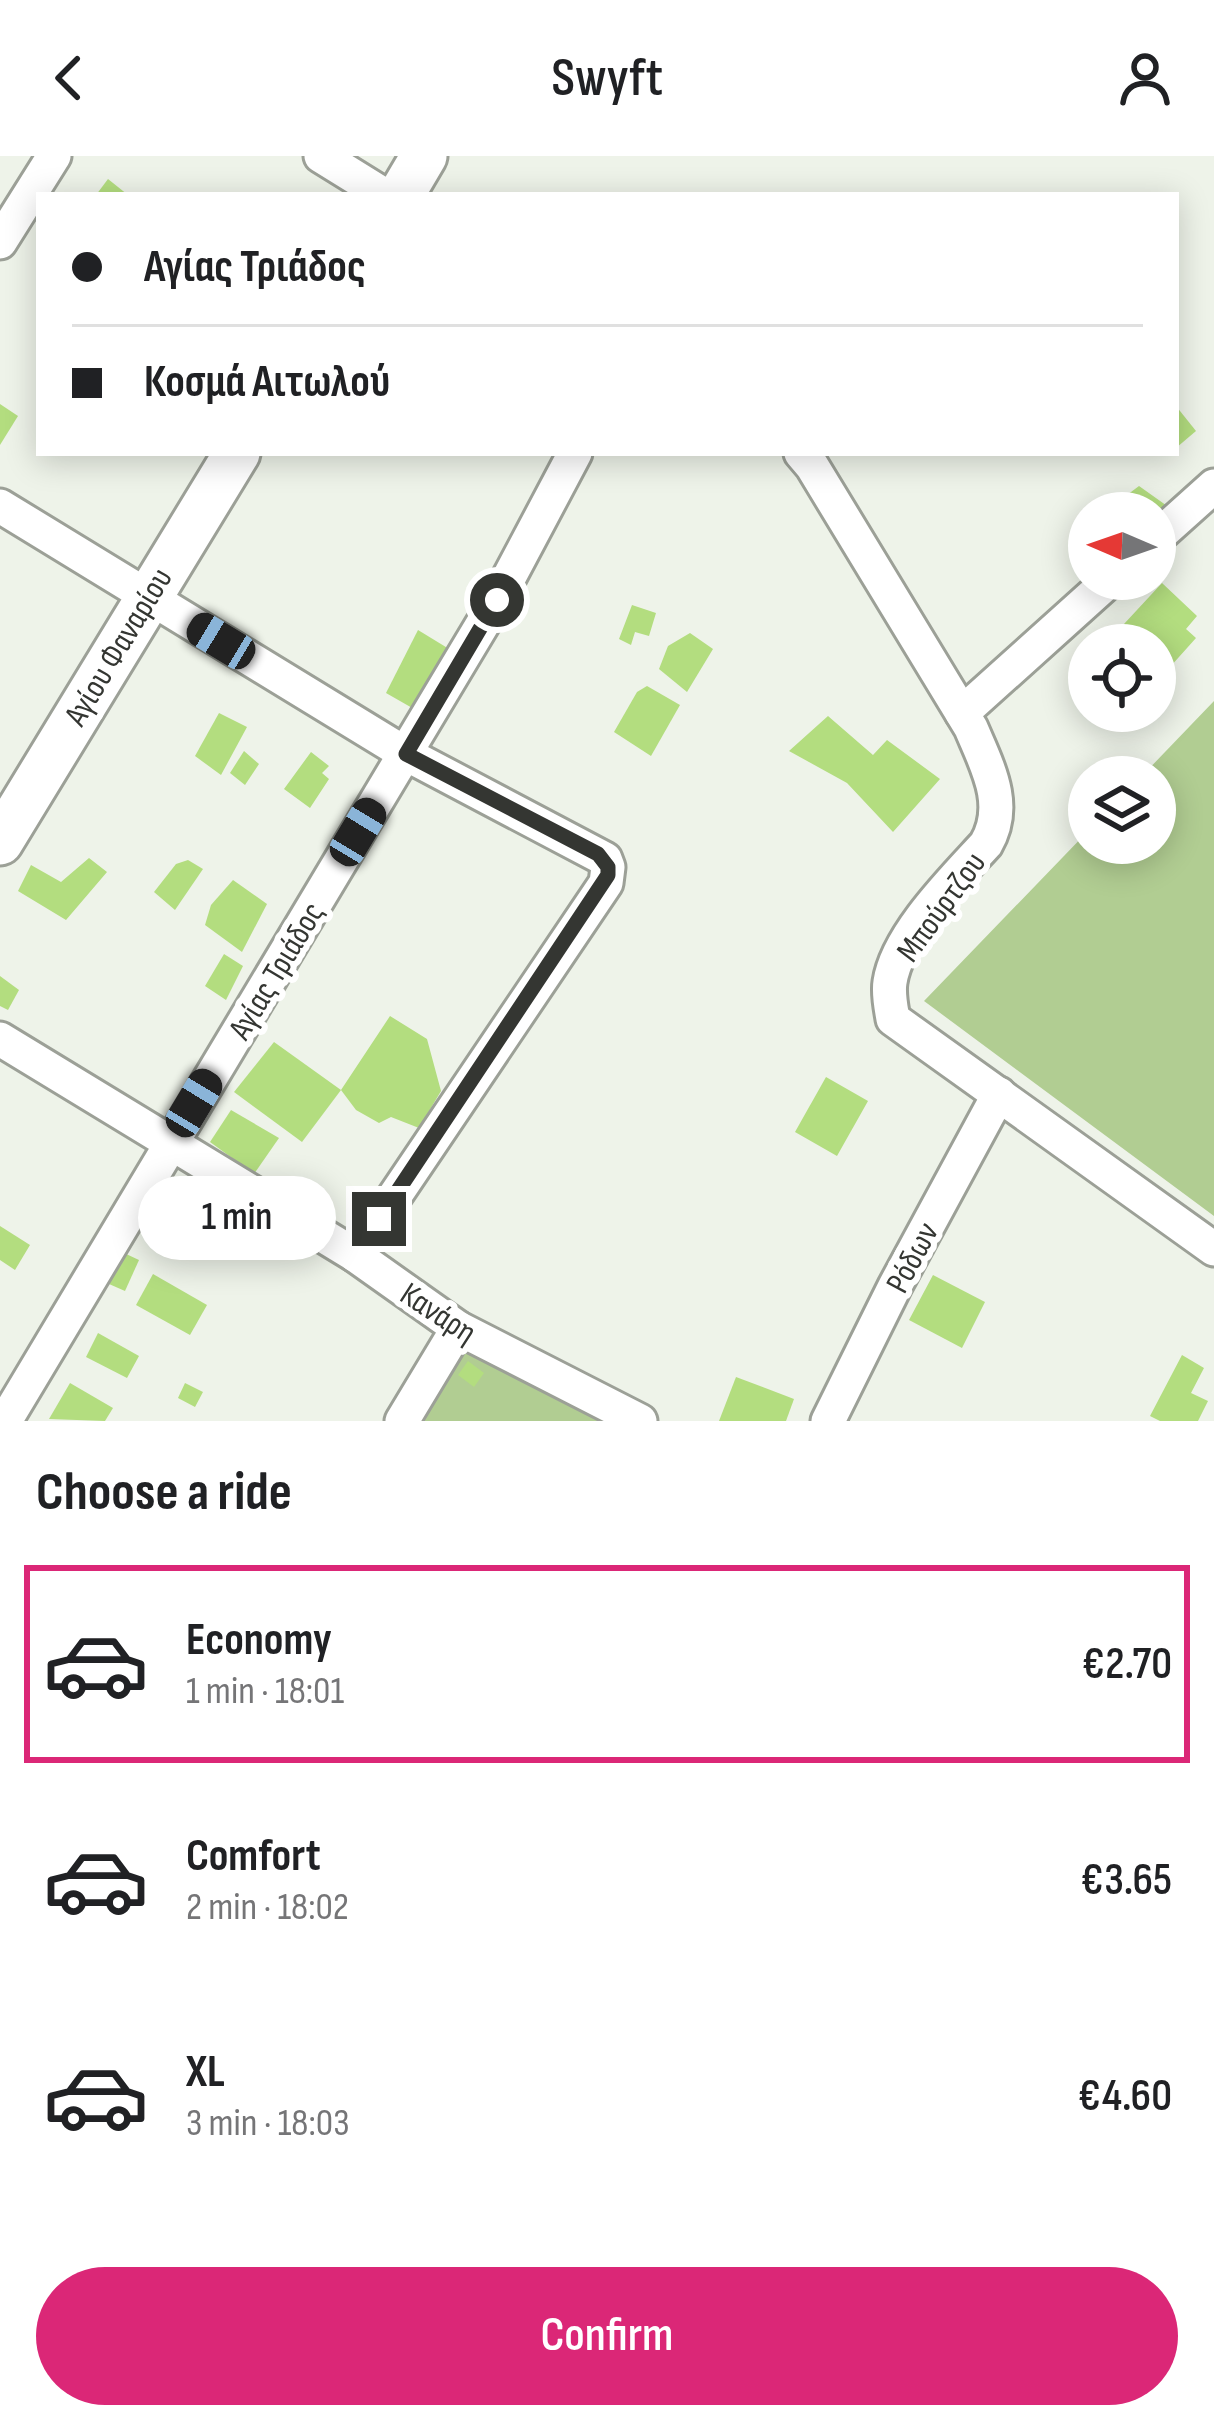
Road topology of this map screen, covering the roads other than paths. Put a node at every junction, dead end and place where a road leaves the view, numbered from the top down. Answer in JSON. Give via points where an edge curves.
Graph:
{"nodes":[{"id":1,"x":54,"y":156,"type":"edge"},
{"id":2,"x":321,"y":156,"type":"edge"},
{"id":3,"x":424,"y":156,"type":"edge"},
{"id":4,"x":379,"y":192,"type":"edge"},
{"id":5,"x":403,"y":192,"type":"edge"},
{"id":6,"x":0,"y":242,"type":"edge"},
{"id":7,"x":235,"y":456,"type":"edge"},
{"id":8,"x":572,"y":456,"type":"edge"},
{"id":9,"x":804,"y":456,"type":"edge"},
{"id":10,"x":1214,"y":486,"type":"edge"},
{"id":11,"x":0,"y":506,"type":"edge"},
{"id":12,"x":1176,"y":520,"type":"edge"},
{"id":13,"x":147,"y":596,"type":"junction"},
{"id":14,"x":1088,"y":600,"type":"edge"},
{"id":15,"x":962,"y":713,"type":"junction"},
{"id":16,"x":406,"y":754,"type":"junction"},
{"id":17,"x":0,"y":842,"type":"edge"},
{"id":18,"x":0,"y":1039,"type":"edge"},
{"id":19,"x":999,"y":1094,"type":"junction"},
{"id":20,"x":170,"y":1142,"type":"junction"},
{"id":21,"x":1214,"y":1250,"type":"edge"},
{"id":22,"x":355,"y":1255,"type":"junction"},
{"id":23,"x":458,"y":1328,"type":"junction"},
{"id":24,"x":5,"y":1421,"type":"edge"},
{"id":25,"x":402,"y":1421,"type":"edge"},
{"id":26,"x":640,"y":1421,"type":"edge"},
{"id":27,"x":829,"y":1421,"type":"edge"}],
"edges":[{"from":1,"to":6,"type":"street"},
{"from":2,"to":4,"type":"street"},
{"from":3,"to":5,"type":"street"},
{"from":7,"to":13,"type":"street","name":"Αγίου Φαναρίου"},
{"from":8,"to":16,"type":"street","name":"Αγίας Τριάδος"},
{"from":9,"to":15,"type":"street","name":"Μπούρτζου"},
{"from":10,"to":12,"type":"street"},
{"from":11,"to":13,"type":"street"},
{"from":13,"to":16,"type":"street"},
{"from":13,"to":17,"type":"street","name":"Αγίου Φαναρίου"},
{"from":14,"to":15,"type":"street"},
{"from":15,"to":19,"type":"street","name":"Μπούρτζου","via":[[990,772],[994,830],[921,921],[888,987],[893,1019]]},
{"from":16,"to":20,"type":"street","name":"Αγίας Τριάδος"},
{"from":16,"to":22,"type":"street","via":[[598,854],[608,875]]},
{"from":18,"to":20,"type":"street","name":"Κανάρη"},
{"from":19,"to":21,"type":"street","name":"Μπούρτζου"},
{"from":19,"to":27,"type":"street","name":"Ρόδων"},
{"from":20,"to":22,"type":"street","name":"Κανάρη"},
{"from":20,"to":24,"type":"street","name":"Αγίας Τριάδος"},
{"from":22,"to":23,"type":"street","name":"Κανάρη"},
{"from":23,"to":25,"type":"street"},
{"from":23,"to":26,"type":"street","name":"Κανάρη"}]}
